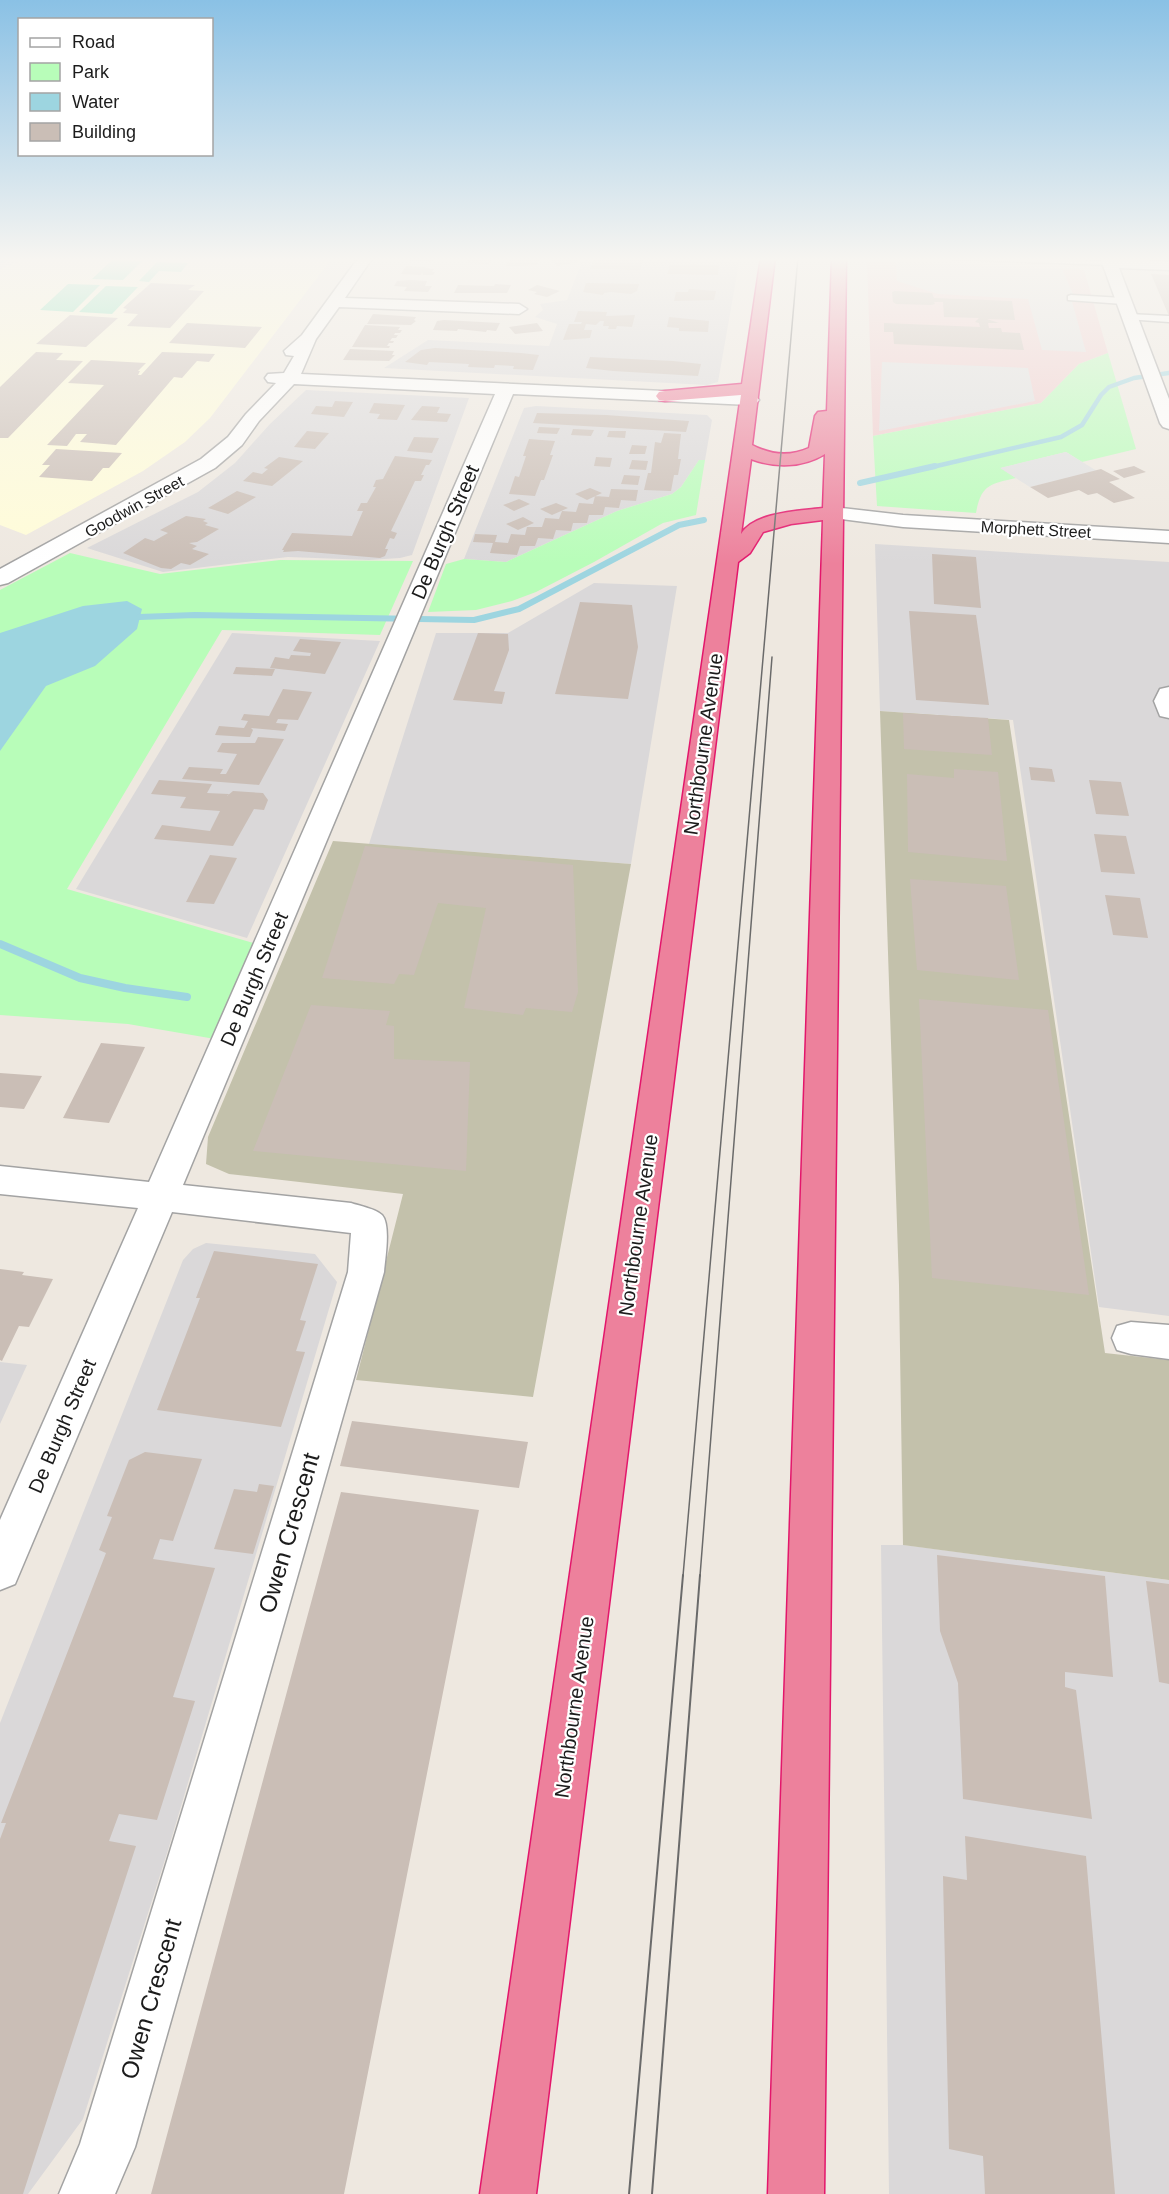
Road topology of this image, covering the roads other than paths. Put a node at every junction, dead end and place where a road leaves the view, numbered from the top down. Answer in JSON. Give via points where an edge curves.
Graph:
{"nodes":[{"id":1,"x":297,"y":359,"type":"edge"},
{"id":2,"x":755,"y":359,"type":"edge"},
{"id":3,"x":837,"y":359,"type":"edge"},
{"id":4,"x":1146,"y":359,"type":"edge"},
{"id":5,"x":837,"y":374,"type":"junction"},
{"id":6,"x":282,"y":376,"type":"junction"},
{"id":7,"x":506,"y":388,"type":"junction"},
{"id":8,"x":750,"y":394,"type":"junction"},
{"id":9,"x":1169,"y":423,"type":"edge"},
{"id":10,"x":743,"y":448,"type":"junction"},
{"id":11,"x":833,"y":513,"type":"junction"},
{"id":12,"x":903,"y":521,"type":"junction"},
{"id":13,"x":1169,"y":537,"type":"edge"},
{"id":14,"x":833,"y":538,"type":"junction"},
{"id":15,"x":729,"y":558,"type":"junction"},
{"id":16,"x":0,"y":578,"type":"edge"},
{"id":17,"x":1169,"y":694,"type":"edge"},
{"id":18,"x":1169,"y":711,"type":"edge"},
{"id":19,"x":0,"y":1180,"type":"edge"},
{"id":20,"x":160,"y":1197,"type":"junction"},
{"id":21,"x":1131,"y":1338,"type":"dead end"},
{"id":22,"x":1169,"y":1342,"type":"edge"},
{"id":23,"x":0,"y":1569,"type":"edge"},
{"id":24,"x":87,"y":2194,"type":"edge"},
{"id":25,"x":508,"y":2194,"type":"edge"},
{"id":26,"x":796,"y":2194,"type":"edge"}],
"edges":[{"from":1,"to":6,"type":"street","name":"Goodwin Street"},
{"from":2,"to":8,"type":"highway","name":"Northbourne Avenue"},
{"from":3,"to":5,"type":"highway"},
{"from":4,"to":9,"type":"street"},
{"from":5,"to":10,"type":"highway","via":[[821,425],[818,451],[788,461],[769,459]]},
{"from":5,"to":11,"type":"highway"},
{"from":6,"to":7,"type":"street"},
{"from":6,"to":16,"type":"street","name":"Goodwin Street","via":[[252,408],[254,416],[219,456]]},
{"from":7,"to":8,"type":"street","via":[[665,396]]},
{"from":7,"to":20,"type":"street","name":"De Burgh Street"},
{"from":8,"to":10,"type":"highway","name":"Northbourne Avenue"},
{"from":10,"to":15,"type":"highway","name":"Northbourne Avenue"},
{"from":11,"to":12,"type":"street","name":"Morphett Street"},
{"from":11,"to":14,"type":"highway"},
{"from":11,"to":15,"type":"highway","via":[[791,518],[755,528],[743,549]]},
{"from":12,"to":13,"type":"street","name":"Morphett Street"},
{"from":12,"to":14,"type":"street","name":"Morphett Street","via":[[867,524]]},
{"from":14,"to":26,"type":"highway"},
{"from":15,"to":25,"type":"highway","name":"Northbourne Avenue"},
{"from":17,"to":18,"type":"street"},
{"from":19,"to":20,"type":"street","name":"Owen Crescent"},
{"from":20,"to":23,"type":"street","name":"De Burgh Street"},
{"from":20,"to":24,"type":"street","name":"Owen Crescent","via":[[351,1217],[369,1225],[370,1241],[366,1272],[107,2147]]},
{"from":21,"to":22,"type":"street"}]}
